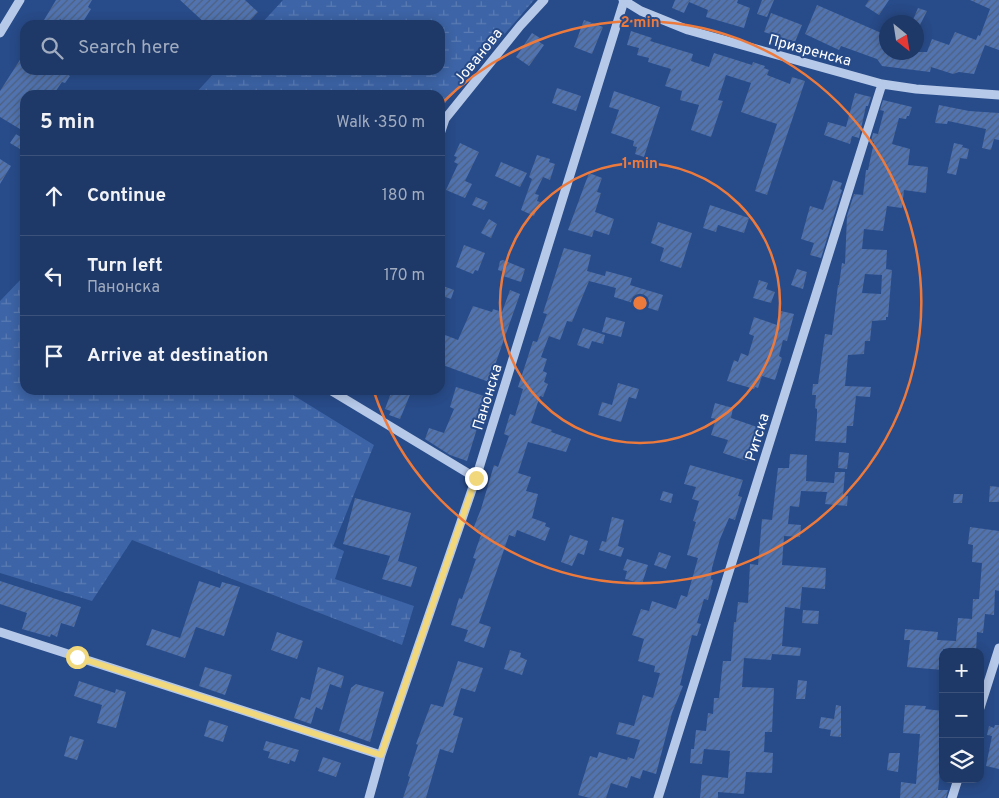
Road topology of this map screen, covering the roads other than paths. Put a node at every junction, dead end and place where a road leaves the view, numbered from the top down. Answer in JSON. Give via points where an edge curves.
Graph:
{"nodes":[{"id":1,"x":544,"y":0,"type":"edge"},
{"id":2,"x":15,"y":1,"type":"edge"},
{"id":3,"x":624,"y":1,"type":"edge"},
{"id":4,"x":0,"y":33,"type":"edge"},
{"id":5,"x":882,"y":84,"type":"junction"},
{"id":6,"x":999,"y":94,"type":"edge"},
{"id":7,"x":445,"y":119,"type":"edge"},
{"id":8,"x":338,"y":395,"type":"edge"},
{"id":9,"x":476,"y":478,"type":"junction"},
{"id":10,"x":0,"y":632,"type":"edge"},
{"id":11,"x":999,"y":648,"type":"edge"},
{"id":12,"x":984,"y":695,"type":"edge"},
{"id":13,"x":381,"y":755,"type":"junction"},
{"id":14,"x":957,"y":783,"type":"edge"},
{"id":15,"x":369,"y":798,"type":"edge"},
{"id":16,"x":658,"y":798,"type":"edge"},
{"id":17,"x":952,"y":798,"type":"edge"}],
"edges":[{"from":1,"to":7,"type":"street","name":"Јованова"},
{"from":2,"to":4,"type":"street"},
{"from":3,"to":5,"type":"street","name":"Призренска","via":[[688,30]]},
{"from":3,"to":9,"type":"street","name":"Панонска"},
{"from":5,"to":6,"type":"street","name":"Призренска"},
{"from":5,"to":16,"type":"street","name":"Ритска"},
{"from":8,"to":9,"type":"street"},
{"from":9,"to":13,"type":"street","name":"Панонска"},
{"from":10,"to":13,"type":"street"},
{"from":11,"to":12,"type":"street"},
{"from":13,"to":15,"type":"street","name":"Панонска"},
{"from":14,"to":17,"type":"street"}]}
